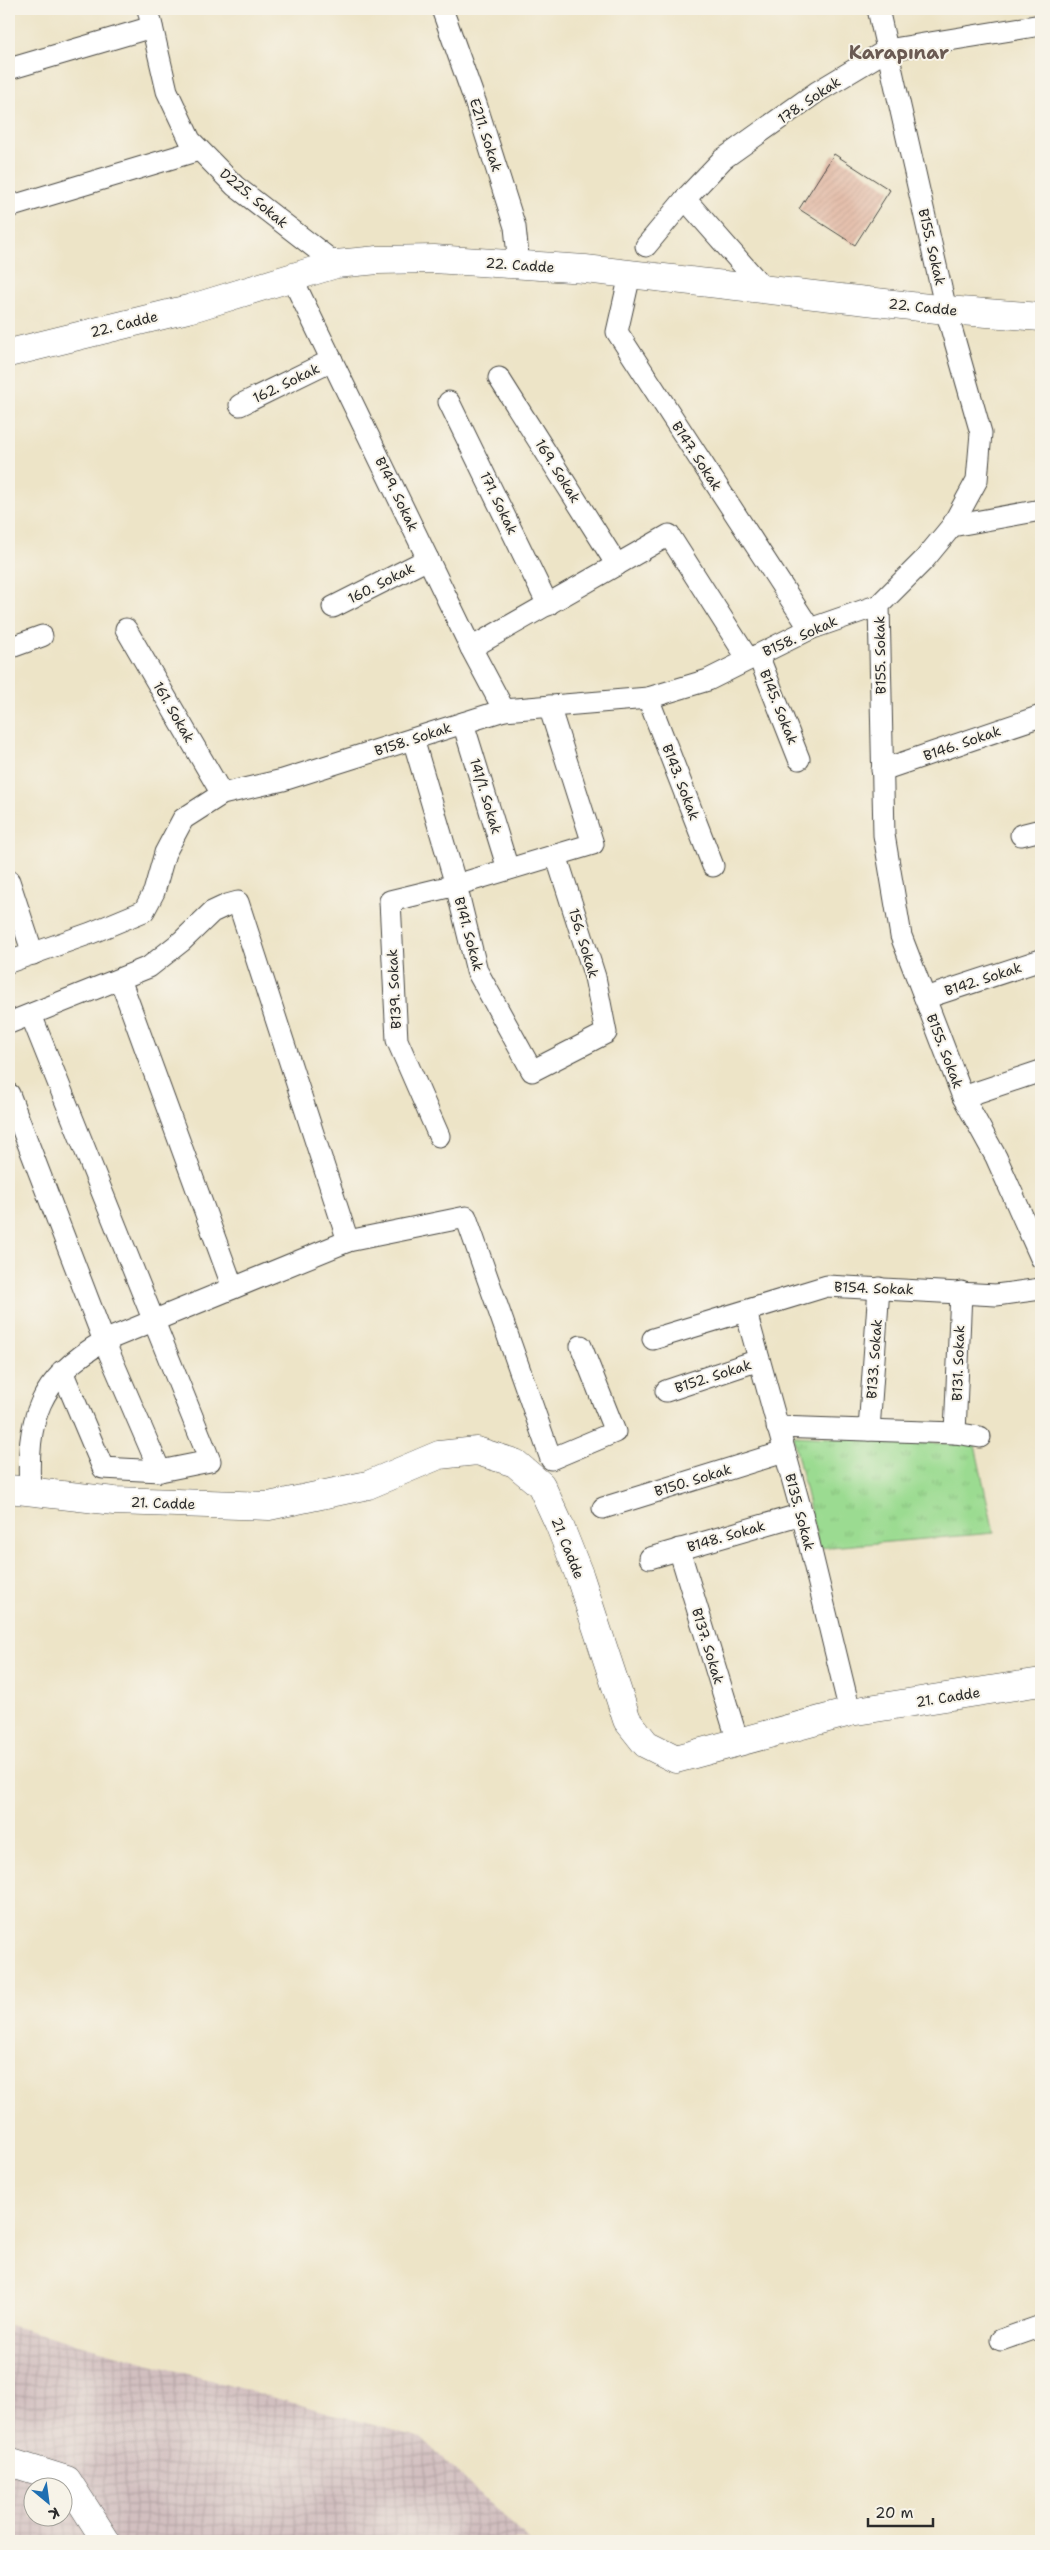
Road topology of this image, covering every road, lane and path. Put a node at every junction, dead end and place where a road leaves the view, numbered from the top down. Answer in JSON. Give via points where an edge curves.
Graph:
{"nodes":[{"id":1,"x":442,"y":9,"type":"edge"},
{"id":2,"x":878,"y":9,"type":"edge"},
{"id":3,"x":150,"y":18,"type":"edge"},
{"id":4,"x":1041,"y":25,"type":"edge"},
{"id":5,"x":888,"y":50,"type":"junction"},
{"id":6,"x":9,"y":69,"type":"edge"},
{"id":7,"x":199,"y":150,"type":"junction"},
{"id":8,"x":686,"y":199,"type":"junction"},
{"id":9,"x":9,"y":206,"type":"edge"},
{"id":10,"x":646,"y":246,"type":"dead end"},
{"id":11,"x":336,"y":264,"type":"junction"},
{"id":12,"x":519,"y":265,"type":"junction"},
{"id":13,"x":630,"y":274,"type":"junction"},
{"id":14,"x":292,"y":278,"type":"junction"},
{"id":15,"x":765,"y":290,"type":"junction"},
{"id":16,"x":946,"y":310,"type":"junction"},
{"id":17,"x":1041,"y":317,"type":"edge"},
{"id":18,"x":9,"y":353,"type":"edge"},
{"id":19,"x":332,"y":360,"type":"junction"},
{"id":20,"x":500,"y":378,"type":"dead end"},
{"id":21,"x":450,"y":402,"type":"dead end"},
{"id":22,"x":240,"y":405,"type":"dead end"},
{"id":23,"x":1041,"y":510,"type":"edge"},
{"id":24,"x":952,"y":526,"type":"junction"},
{"id":25,"x":428,"y":559,"type":"junction"},
{"id":26,"x":617,"y":565,"type":"junction"},
{"id":27,"x":548,"y":604,"type":"junction"},
{"id":28,"x":879,"y":604,"type":"junction"},
{"id":29,"x":333,"y":607,"type":"dead end"},
{"id":30,"x":126,"y":629,"type":"dead end"},
{"id":31,"x":810,"y":629,"type":"junction"},
{"id":32,"x":42,"y":636,"type":"dead end"},
{"id":33,"x":9,"y":648,"type":"edge"},
{"id":34,"x":471,"y":648,"type":"junction"},
{"id":35,"x":753,"y":657,"type":"junction"},
{"id":36,"x":648,"y":698,"type":"junction"},
{"id":37,"x":549,"y":706,"type":"junction"},
{"id":38,"x":504,"y":710,"type":"junction"},
{"id":39,"x":1041,"y":716,"type":"edge"},
{"id":40,"x":463,"y":723,"type":"junction"},
{"id":41,"x":413,"y":738,"type":"junction"},
{"id":42,"x":799,"y":759,"type":"dead end"},
{"id":43,"x":882,"y":770,"type":"junction"},
{"id":44,"x":222,"y":794,"type":"junction"},
{"id":45,"x":556,"y":855,"type":"junction"},
{"id":46,"x":713,"y":866,"type":"dead end"},
{"id":47,"x":508,"y":869,"type":"junction"},
{"id":48,"x":9,"y":881,"type":"edge"},
{"id":49,"x":456,"y":885,"type":"junction"},
{"id":50,"x":33,"y":954,"type":"junction"},
{"id":51,"x":1041,"y":960,"type":"edge"},
{"id":52,"x":9,"y":962,"type":"edge"},
{"id":53,"x":120,"y":979,"type":"junction"},
{"id":54,"x":925,"y":998,"type":"junction"},
{"id":55,"x":31,"y":1015,"type":"junction"},
{"id":56,"x":9,"y":1023,"type":"edge"},
{"id":57,"x":606,"y":1033,"type":"joint"},
{"id":58,"x":1041,"y":1071,"type":"edge"},
{"id":59,"x":9,"y":1094,"type":"edge"},
{"id":60,"x":963,"y":1097,"type":"junction"},
{"id":61,"x":438,"y":1136,"type":"dead end"},
{"id":62,"x":348,"y":1241,"type":"junction"},
{"id":63,"x":1041,"y":1258,"type":"edge"},
{"id":64,"x":233,"y":1288,"type":"junction"},
{"id":65,"x":879,"y":1288,"type":"junction"},
{"id":66,"x":1041,"y":1289,"type":"edge"},
{"id":67,"x":961,"y":1292,"type":"junction"},
{"id":68,"x":746,"y":1312,"type":"junction"},
{"id":69,"x":154,"y":1320,"type":"junction"},
{"id":70,"x":653,"y":1339,"type":"dead end"},
{"id":71,"x":104,"y":1340,"type":"junction"},
{"id":72,"x":581,"y":1346,"type":"dead end"},
{"id":73,"x":759,"y":1360,"type":"junction"},
{"id":74,"x":62,"y":1371,"type":"junction"},
{"id":75,"x":666,"y":1391,"type":"dead end"},
{"id":76,"x":777,"y":1427,"type":"junction"},
{"id":77,"x":869,"y":1430,"type":"junction"},
{"id":78,"x":955,"y":1433,"type":"junction"},
{"id":79,"x":980,"y":1437,"type":"dead end"},
{"id":80,"x":784,"y":1452,"type":"junction"},
{"id":81,"x":160,"y":1471,"type":"junction"},
{"id":82,"x":20,"y":1490,"type":"edge"},
{"id":83,"x":603,"y":1508,"type":"dead end"},
{"id":84,"x":802,"y":1514,"type":"junction"},
{"id":85,"x":679,"y":1549,"type":"junction"},
{"id":86,"x":650,"y":1558,"type":"dead end"},
{"id":87,"x":1041,"y":1682,"type":"edge"},
{"id":88,"x":850,"y":1712,"type":"junction"},
{"id":89,"x":738,"y":1742,"type":"junction"},
{"id":90,"x":1041,"y":2326,"type":"edge"},
{"id":91,"x":1000,"y":2340,"type":"dead end"},
{"id":92,"x":10,"y":2459,"type":"edge"},
{"id":93,"x":106,"y":2541,"type":"edge"}],
"edges":[{"from":1,"to":12,"type":"street","name":"E211. Sokak","via":[[515,227]]},
{"from":2,"to":5,"type":"street","name":"B155. Sokak"},
{"from":3,"to":6,"type":"street"},
{"from":3,"to":7,"type":"street","name":"D225. Sokak","via":[[167,91],[190,140]]},
{"from":4,"to":5,"type":"street","name":"178. Sokak"},
{"from":5,"to":8,"type":"street","name":"178. Sokak","via":[[817,92],[723,159]]},
{"from":5,"to":16,"type":"street","name":"B155. Sokak"},
{"from":7,"to":9,"type":"street"},
{"from":7,"to":11,"type":"street","name":"D225. Sokak","via":[[235,186]]},
{"from":8,"to":10,"type":"street","name":"178. Sokak"},
{"from":8,"to":15,"type":"street"},
{"from":11,"to":12,"type":"main road","name":"22. Cadde","via":[[434,258]]},
{"from":11,"to":14,"type":"main road","name":"22. Cadde"},
{"from":12,"to":13,"type":"main road","name":"22. Cadde"},
{"from":13,"to":15,"type":"main road","name":"22. Cadde"},
{"from":13,"to":31,"type":"street","name":"B147. Sokak","via":[[617,332]]},
{"from":14,"to":18,"type":"main road","name":"22. Cadde","via":[[192,308]]},
{"from":14,"to":19,"type":"street","name":"B149. Sokak"},
{"from":15,"to":16,"type":"main road","name":"22. Cadde"},
{"from":16,"to":17,"type":"main road","name":"22. Cadde"},
{"from":16,"to":24,"type":"street","name":"B155. Sokak","via":[[981,433],[977,480]]},
{"from":19,"to":22,"type":"street","name":"162. Sokak"},
{"from":19,"to":25,"type":"street","name":"B149. Sokak"},
{"from":20,"to":26,"type":"street","name":"169. Sokak"},
{"from":21,"to":27,"type":"street","name":"171. Sokak"},
{"from":23,"to":24,"type":"street"},
{"from":24,"to":28,"type":"street","name":"B155. Sokak","via":[[924,560]]},
{"from":25,"to":29,"type":"street","name":"160. Sokak"},
{"from":25,"to":34,"type":"street","name":"B149. Sokak"},
{"from":26,"to":27,"type":"street"},
{"from":26,"to":35,"type":"street","name":"B145. Sokak","via":[[670,535]]},
{"from":27,"to":34,"type":"street"},
{"from":28,"to":31,"type":"street","name":"B158. Sokak"},
{"from":28,"to":43,"type":"street","name":"B155. Sokak"},
{"from":30,"to":44,"type":"street","name":"161. Sokak"},
{"from":31,"to":35,"type":"street","name":"B158. Sokak"},
{"from":32,"to":33,"type":"street"},
{"from":34,"to":38,"type":"street","name":"B149. Sokak"},
{"from":35,"to":36,"type":"street","name":"B158. Sokak","via":[[708,680]]},
{"from":35,"to":42,"type":"street","name":"B145. Sokak"},
{"from":36,"to":37,"type":"street","name":"B158. Sokak"},
{"from":36,"to":46,"type":"street","name":"B143. Sokak"},
{"from":37,"to":38,"type":"street","name":"B158. Sokak"},
{"from":37,"to":45,"type":"street","via":[[593,844]]},
{"from":38,"to":40,"type":"street","name":"B158. Sokak"},
{"from":39,"to":43,"type":"street","name":"B146. Sokak"},
{"from":40,"to":41,"type":"street","name":"B158. Sokak"},
{"from":40,"to":47,"type":"street","name":"141/1. Sokak"},
{"from":41,"to":44,"type":"street","name":"B158. Sokak","via":[[283,780]]},
{"from":41,"to":49,"type":"street","name":"B141. Sokak"},
{"from":43,"to":54,"type":"street","name":"B155. Sokak","via":[[884,835],[901,936]]},
{"from":44,"to":50,"type":"street","name":"B158. Sokak","via":[[183,819],[165,853],[154,892],[144,911]]},
{"from":45,"to":47,"type":"street"},
{"from":45,"to":57,"type":"street","name":"156. Sokak","via":[[595,976]]},
{"from":47,"to":49,"type":"street"},
{"from":48,"to":50,"type":"street"},
{"from":49,"to":57,"type":"street","name":"B141. Sokak","via":[[478,970],[532,1071]]},
{"from":49,"to":61,"type":"street","name":"B139. Sokak","via":[[390,901],[397,1040]]},
{"from":50,"to":52,"type":"street","name":"B158. Sokak"},
{"from":51,"to":54,"type":"street","name":"B142. Sokak"},
{"from":53,"to":55,"type":"street"},
{"from":53,"to":62,"type":"street","via":[[149,967],[212,912],[238,902]]},
{"from":53,"to":64,"type":"street"},
{"from":54,"to":60,"type":"street","name":"B155. Sokak"},
{"from":55,"to":56,"type":"street"},
{"from":55,"to":69,"type":"street"},
{"from":58,"to":60,"type":"street"},
{"from":59,"to":71,"type":"street"},
{"from":60,"to":63,"type":"street","name":"B155. Sokak","via":[[996,1157]]},
{"from":62,"to":64,"type":"street"},
{"from":62,"to":72,"type":"street","via":[[466,1217],[551,1459],[615,1432]]},
{"from":64,"to":69,"type":"street"},
{"from":65,"to":67,"type":"street","name":"B154. Sokak"},
{"from":65,"to":68,"type":"street","name":"B154. Sokak","via":[[828,1286]]},
{"from":65,"to":77,"type":"street","name":"B133. Sokak"},
{"from":66,"to":67,"type":"street","name":"B154. Sokak","via":[[996,1295]]},
{"from":67,"to":78,"type":"street","name":"B131. Sokak"},
{"from":68,"to":70,"type":"street","name":"B154. Sokak"},
{"from":68,"to":73,"type":"street","name":"B135. Sokak"},
{"from":69,"to":71,"type":"street"},
{"from":69,"to":81,"type":"street","via":[[210,1461]]},
{"from":71,"to":74,"type":"street"},
{"from":71,"to":81,"type":"street"},
{"from":73,"to":75,"type":"street","name":"B152. Sokak"},
{"from":73,"to":76,"type":"street","name":"B135. Sokak"},
{"from":74,"to":81,"type":"street","via":[[103,1468]]},
{"from":74,"to":82,"type":"street","via":[[35,1414]]},
{"from":76,"to":77,"type":"street"},
{"from":76,"to":80,"type":"street","name":"B135. Sokak"},
{"from":77,"to":78,"type":"street"},
{"from":78,"to":79,"type":"street"},
{"from":80,"to":83,"type":"street","name":"B150. Sokak"},
{"from":80,"to":84,"type":"street","name":"B135. Sokak"},
{"from":82,"to":89,"type":"main road","name":"21. Cadde","via":[[114,1502],[269,1506],[368,1485],[439,1455],[477,1451],[515,1464],[541,1485],[580,1577],[627,1720],[646,1744],[676,1759]]},
{"from":84,"to":85,"type":"street","name":"B148. Sokak"},
{"from":84,"to":88,"type":"street","name":"B135. Sokak"},
{"from":85,"to":86,"type":"street","name":"B148. Sokak"},
{"from":85,"to":89,"type":"street","name":"B137. Sokak"},
{"from":87,"to":88,"type":"main road","name":"21. Cadde"},
{"from":88,"to":89,"type":"main road","name":"21. Cadde"},
{"from":90,"to":91,"type":"street"},
{"from":92,"to":93,"type":"main road","via":[[67,2480]]}]}
